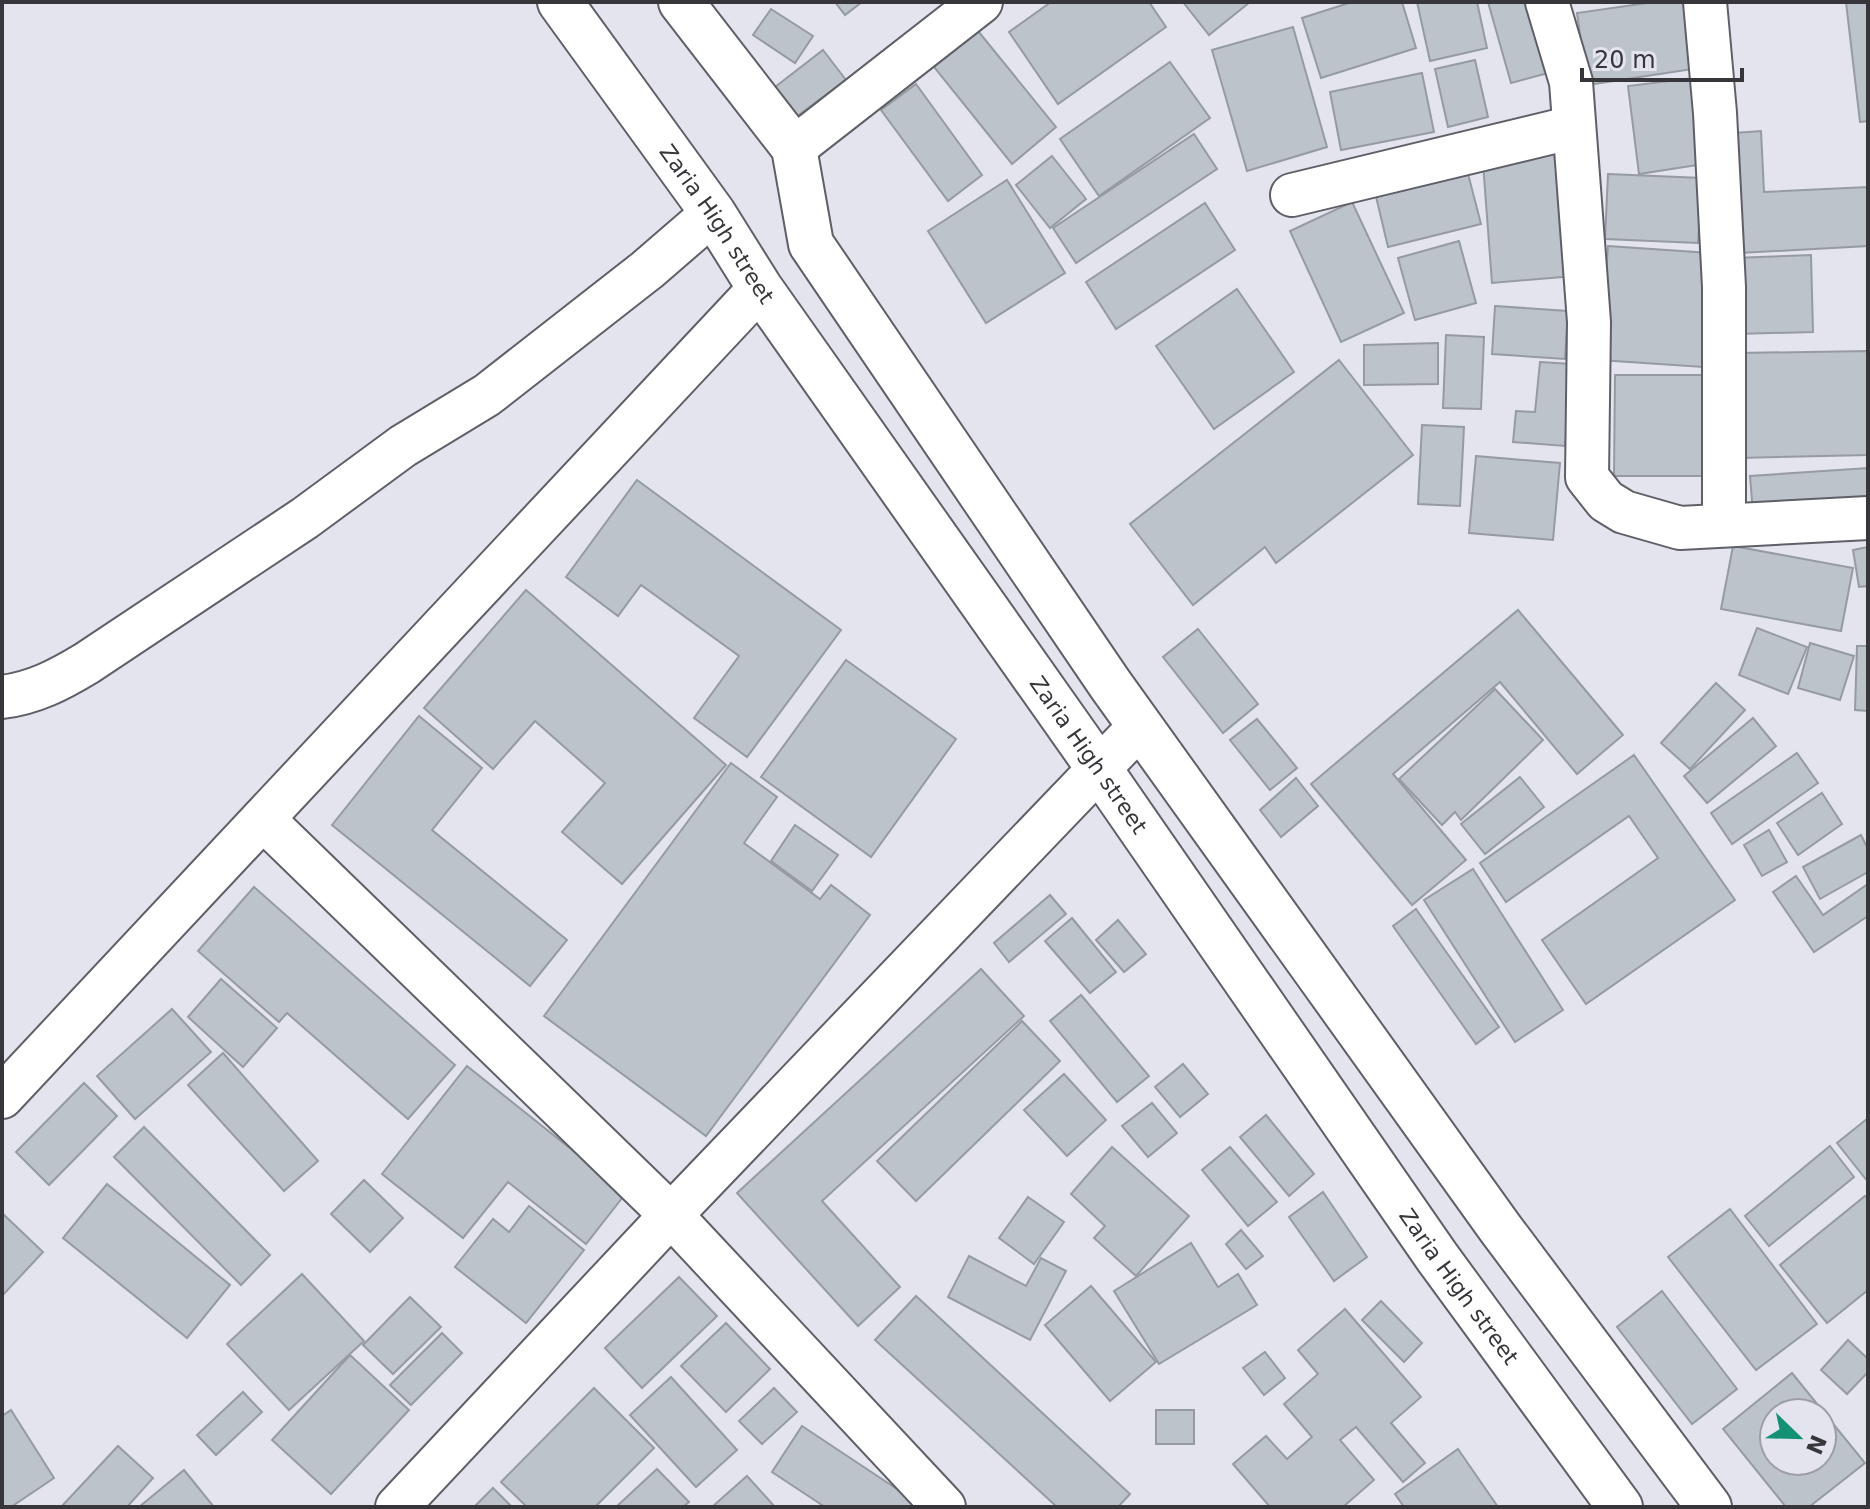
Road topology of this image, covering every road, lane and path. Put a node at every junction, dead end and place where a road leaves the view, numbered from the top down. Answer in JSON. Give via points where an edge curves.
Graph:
{"nodes":[{"id":1,"x":560,"y":2,"type":"edge"},
{"id":2,"x":681,"y":2,"type":"edge"},
{"id":3,"x":981,"y":2,"type":"edge"},
{"id":4,"x":1547,"y":2,"type":"edge"},
{"id":5,"x":1705,"y":2,"type":"edge"},
{"id":6,"x":1574,"y":127,"type":"junction"},
{"id":7,"x":794,"y":148,"type":"junction"},
{"id":8,"x":1292,"y":195,"type":"dead end"},
{"id":9,"x":713,"y":213,"type":"junction"},
{"id":10,"x":760,"y":288,"type":"junction"},
{"id":11,"x":1868,"y":518,"type":"edge"},
{"id":12,"x":1724,"y":525,"type":"junction"},
{"id":13,"x":2,"y":697,"type":"edge"},
{"id":14,"x":1140,"y":726,"type":"junction"},
{"id":15,"x":1100,"y":770,"type":"junction"},
{"id":16,"x":263,"y":819,"type":"junction"},
{"id":17,"x":2,"y":1097,"type":"edge"},
{"id":18,"x":671,"y":1215,"type":"junction"},
{"id":19,"x":397,"y":1507,"type":"edge"},
{"id":20,"x":944,"y":1507,"type":"edge"},
{"id":21,"x":1620,"y":1507,"type":"edge"},
{"id":22,"x":1709,"y":1507,"type":"edge"}],
"edges":[{"from":1,"to":9,"type":"main road","name":"Zaria High street"},
{"from":2,"to":7,"type":"main road"},
{"from":3,"to":7,"type":"street"},
{"from":4,"to":6,"type":"street","via":[[1571,82]]},
{"from":5,"to":12,"type":"street","via":[[1724,287]]},
{"from":6,"to":8,"type":"street"},
{"from":6,"to":12,"type":"street","via":[[1589,322],[1587,477],[1606,501],[1624,512],[1680,528]]},
{"from":7,"to":14,"type":"main road","via":[[811,244]]},
{"from":9,"to":10,"type":"main road","name":"Zaria High street"},
{"from":9,"to":13,"type":"street","via":[[487,395],[403,446],[87,663],[52,684]]},
{"from":10,"to":15,"type":"main road","name":"Zaria High street"},
{"from":10,"to":16,"type":"street"},
{"from":11,"to":12,"type":"street"},
{"from":14,"to":15,"type":"street"},
{"from":14,"to":22,"type":"main road","via":[[1500,1228]]},
{"from":15,"to":18,"type":"street"},
{"from":15,"to":21,"type":"main road","name":"Zaria High street","via":[[1437,1257]]},
{"from":16,"to":17,"type":"street"},
{"from":16,"to":18,"type":"street"},
{"from":18,"to":19,"type":"street"},
{"from":18,"to":20,"type":"street"}]}
